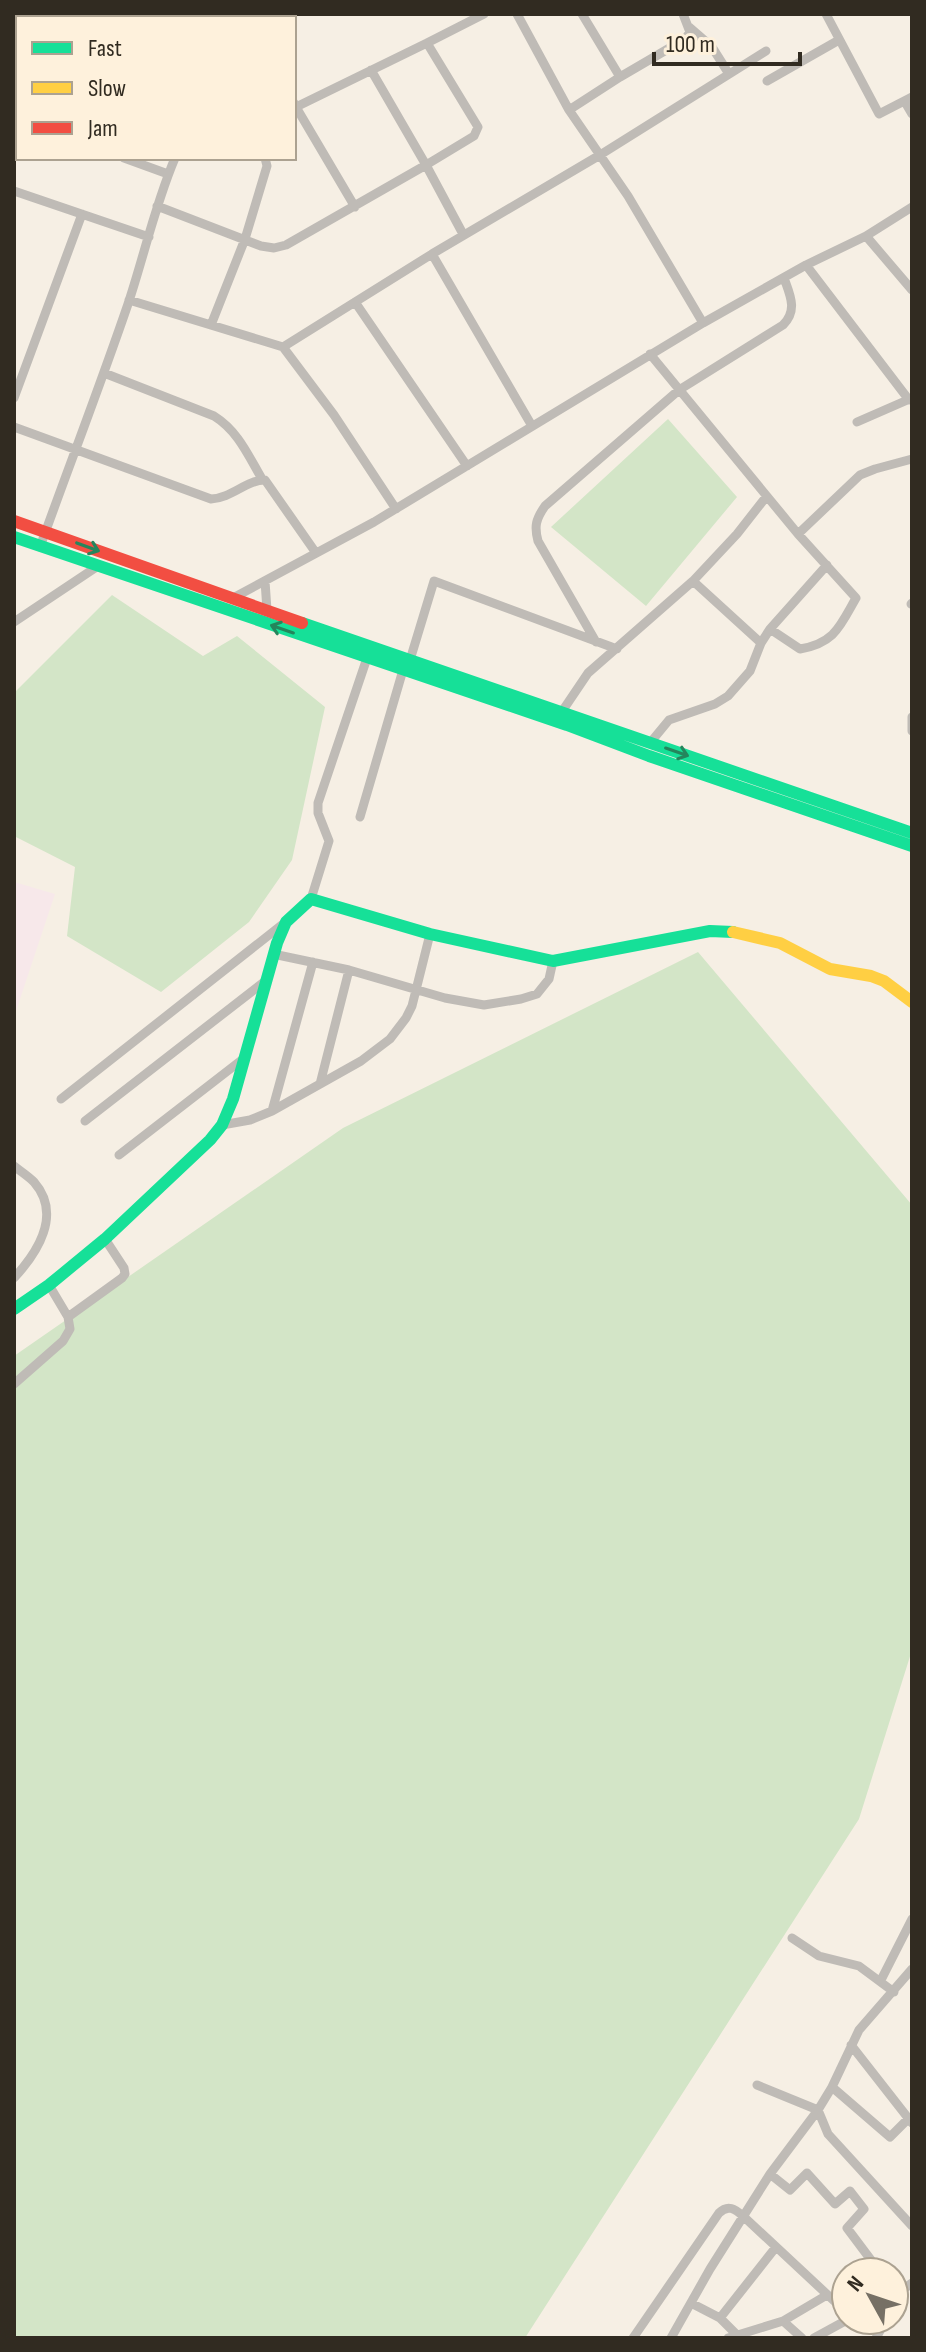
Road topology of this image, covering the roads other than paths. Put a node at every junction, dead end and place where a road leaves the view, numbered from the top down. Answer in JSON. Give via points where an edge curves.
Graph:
{"nodes":[{"id":1,"x":484,"y":14,"type":"edge"},
{"id":2,"x":517,"y":14,"type":"edge"},
{"id":3,"x":582,"y":14,"type":"edge"},
{"id":4,"x":683,"y":14,"type":"edge"},
{"id":5,"x":826,"y":14,"type":"edge"},
{"id":6,"x":689,"y":27,"type":"junction"},
{"id":7,"x":839,"y":40,"type":"junction"},
{"id":8,"x":427,"y":43,"type":"junction"},
{"id":9,"x":766,"y":51,"type":"dead end"},
{"id":10,"x":371,"y":70,"type":"junction"},
{"id":11,"x":729,"y":74,"type":"junction"},
{"id":12,"x":620,"y":77,"type":"junction"},
{"id":13,"x":767,"y":81,"type":"dead end"},
{"id":14,"x":908,"y":100,"type":"edge"},
{"id":15,"x":296,"y":105,"type":"edge"},
{"id":16,"x":296,"y":107,"type":"edge"},
{"id":17,"x":569,"y":110,"type":"junction"},
{"id":18,"x":912,"y":114,"type":"edge"},
{"id":19,"x":600,"y":155,"type":"junction"},
{"id":20,"x":130,"y":160,"type":"edge"},
{"id":21,"x":174,"y":160,"type":"edge"},
{"id":22,"x":266,"y":160,"type":"edge"},
{"id":23,"x":426,"y":165,"type":"junction"},
{"id":24,"x":168,"y":174,"type":"junction"},
{"id":25,"x":14,"y":191,"type":"edge"},
{"id":26,"x":157,"y":206,"type":"junction"},
{"id":27,"x":355,"y":207,"type":"junction"},
{"id":28,"x":912,"y":207,"type":"edge"},
{"id":29,"x":82,"y":214,"type":"junction"},
{"id":30,"x":463,"y":234,"type":"junction"},
{"id":31,"x":866,"y":236,"type":"junction"},
{"id":32,"x":149,"y":237,"type":"junction"},
{"id":33,"x":245,"y":239,"type":"junction"},
{"id":34,"x":432,"y":254,"type":"junction"},
{"id":35,"x":806,"y":265,"type":"junction"},
{"id":36,"x":784,"y":278,"type":"junction"},
{"id":37,"x":912,"y":290,"type":"edge"},
{"id":38,"x":129,"y":300,"type":"junction"},
{"id":39,"x":355,"y":302,"type":"junction"},
{"id":40,"x":703,"y":323,"type":"junction"},
{"id":41,"x":211,"y":325,"type":"junction"},
{"id":42,"x":283,"y":347,"type":"junction"},
{"id":43,"x":650,"y":354,"type":"junction"},
{"id":44,"x":104,"y":373,"type":"junction"},
{"id":45,"x":679,"y":390,"type":"junction"},
{"id":46,"x":14,"y":398,"type":"edge"},
{"id":47,"x":910,"y":399,"type":"edge"},
{"id":48,"x":857,"y":422,"type":"dead end"},
{"id":49,"x":532,"y":426,"type":"junction"},
{"id":50,"x":14,"y":427,"type":"edge"},
{"id":51,"x":77,"y":449,"type":"junction"},
{"id":52,"x":912,"y":459,"type":"edge"},
{"id":53,"x":467,"y":466,"type":"junction"},
{"id":54,"x":262,"y":479,"type":"junction"},
{"id":55,"x":766,"y":497,"type":"junction"},
{"id":56,"x":396,"y":509,"type":"junction"},
{"id":57,"x":14,"y":521,"type":"edge"},
{"id":58,"x":46,"y":532,"type":"junction"},
{"id":59,"x":798,"y":534,"type":"junction"},
{"id":60,"x":14,"y":537,"type":"edge"},
{"id":61,"x":40,"y":547,"type":"junction"},
{"id":62,"x":316,"y":553,"type":"junction"},
{"id":63,"x":827,"y":565,"type":"junction"},
{"id":64,"x":98,"y":566,"type":"junction"},
{"id":65,"x":265,"y":581,"type":"junction"},
{"id":66,"x":693,"y":581,"type":"junction"},
{"id":67,"x":233,"y":598,"type":"junction"},
{"id":68,"x":267,"y":610,"type":"junction"},
{"id":69,"x":14,"y":622,"type":"edge"},
{"id":70,"x":770,"y":629,"type":"junction"},
{"id":71,"x":596,"y":642,"type":"junction"},
{"id":72,"x":761,"y":643,"type":"junction"},
{"id":73,"x":617,"y":649,"type":"junction"},
{"id":74,"x":367,"y":658,"type":"junction"},
{"id":75,"x":406,"y":665,"type":"junction"},
{"id":76,"x":561,"y":713,"type":"junction"},
{"id":77,"x":912,"y":717,"type":"edge"},
{"id":78,"x":912,"y":731,"type":"edge"},
{"id":79,"x":650,"y":743,"type":"junction"},
{"id":80,"x":360,"y":817,"type":"dead end"},
{"id":81,"x":912,"y":833,"type":"edge"},
{"id":82,"x":912,"y":846,"type":"edge"},
{"id":83,"x":311,"y":899,"type":"junction"},
{"id":84,"x":286,"y":922,"type":"junction"},
{"id":85,"x":430,"y":934,"type":"junction"},
{"id":86,"x":273,"y":954,"type":"junction"},
{"id":87,"x":553,"y":961,"type":"junction"},
{"id":88,"x":313,"y":962,"type":"junction"},
{"id":89,"x":349,"y":970,"type":"junction"},
{"id":90,"x":264,"y":982,"type":"junction"},
{"id":91,"x":418,"y":989,"type":"junction"},
{"id":92,"x":912,"y":1002,"type":"edge"},
{"id":93,"x":243,"y":1059,"type":"junction"},
{"id":94,"x":320,"y":1084,"type":"junction"},
{"id":95,"x":61,"y":1099,"type":"dead end"},
{"id":96,"x":272,"y":1111,"type":"junction"},
{"id":97,"x":85,"y":1121,"type":"dead end"},
{"id":98,"x":222,"y":1125,"type":"junction"},
{"id":99,"x":119,"y":1155,"type":"dead end"},
{"id":100,"x":14,"y":1166,"type":"edge"},
{"id":101,"x":105,"y":1239,"type":"junction"},
{"id":102,"x":14,"y":1278,"type":"edge"},
{"id":103,"x":49,"y":1285,"type":"junction"},
{"id":104,"x":14,"y":1309,"type":"edge"},
{"id":105,"x":68,"y":1317,"type":"junction"},
{"id":106,"x":14,"y":1384,"type":"edge"},
{"id":107,"x":912,"y":1919,"type":"edge"},
{"id":108,"x":792,"y":1938,"type":"dead end"},
{"id":109,"x":912,"y":1969,"type":"edge"},
{"id":110,"x":881,"y":1980,"type":"junction"},
{"id":111,"x":894,"y":1992,"type":"junction"},
{"id":112,"x":851,"y":2045,"type":"junction"},
{"id":113,"x":757,"y":2085,"type":"dead end"},
{"id":114,"x":832,"y":2087,"type":"junction"},
{"id":115,"x":818,"y":2110,"type":"junction"},
{"id":116,"x":910,"y":2121,"type":"edge"},
{"id":117,"x":770,"y":2174,"type":"junction"},
{"id":118,"x":743,"y":2216,"type":"junction"},
{"id":119,"x":912,"y":2226,"type":"edge"},
{"id":120,"x":776,"y":2247,"type":"junction"},
{"id":121,"x":868,"y":2256,"type":"edge"},
{"id":122,"x":827,"y":2295,"type":"junction"},
{"id":123,"x":830,"y":2298,"type":"edge"},
{"id":124,"x":691,"y":2303,"type":"junction"},
{"id":125,"x":720,"y":2318,"type":"junction"},
{"id":126,"x":783,"y":2321,"type":"junction"},
{"id":127,"x":732,"y":2336,"type":"edge"},
{"id":128,"x":633,"y":2338,"type":"edge"},
{"id":129,"x":671,"y":2338,"type":"edge"},
{"id":130,"x":802,"y":2338,"type":"edge"}],
"edges":[{"from":1,"to":8,"type":"street"},
{"from":2,"to":17,"type":"street"},
{"from":3,"to":12,"type":"street"},
{"from":4,"to":6,"type":"street"},
{"from":5,"to":7,"type":"street"},
{"from":6,"to":11,"type":"street","via":[[712,47]]},
{"from":6,"to":12,"type":"street","via":[[685,39]]},
{"from":7,"to":13,"type":"street"},
{"from":7,"to":14,"type":"street","via":[[879,114]]},
{"from":8,"to":10,"type":"street"},
{"from":8,"to":23,"type":"street","via":[[478,127],[474,136]]},
{"from":9,"to":11,"type":"street"},
{"from":10,"to":15,"type":"street"},
{"from":10,"to":23,"type":"street"},
{"from":11,"to":19,"type":"street"},
{"from":12,"to":17,"type":"street"},
{"from":14,"to":18,"type":"street"},
{"from":16,"to":27,"type":"street"},
{"from":17,"to":19,"type":"street"},
{"from":19,"to":30,"type":"street"},
{"from":19,"to":40,"type":"street"},
{"from":20,"to":24,"type":"street"},
{"from":21,"to":24,"type":"street"},
{"from":22,"to":33,"type":"street"},
{"from":23,"to":27,"type":"street"},
{"from":23,"to":30,"type":"street"},
{"from":24,"to":26,"type":"street"},
{"from":25,"to":29,"type":"street"},
{"from":26,"to":32,"type":"street"},
{"from":26,"to":33,"type":"street"},
{"from":27,"to":33,"type":"street","via":[[286,245],[274,248]]},
{"from":28,"to":31,"type":"street"},
{"from":29,"to":32,"type":"street"},
{"from":29,"to":46,"type":"street"},
{"from":30,"to":34,"type":"street"},
{"from":31,"to":35,"type":"street"},
{"from":31,"to":37,"type":"street"},
{"from":32,"to":38,"type":"street"},
{"from":33,"to":41,"type":"street"},
{"from":34,"to":39,"type":"street"},
{"from":34,"to":49,"type":"street"},
{"from":35,"to":36,"type":"street"},
{"from":35,"to":47,"type":"street"},
{"from":36,"to":40,"type":"street"},
{"from":36,"to":45,"type":"street","via":[[793,307],[788,319]]},
{"from":38,"to":41,"type":"street"},
{"from":38,"to":44,"type":"street"},
{"from":39,"to":42,"type":"street"},
{"from":39,"to":53,"type":"street"},
{"from":40,"to":43,"type":"street"},
{"from":41,"to":42,"type":"street"},
{"from":42,"to":56,"type":"street"},
{"from":43,"to":45,"type":"street"},
{"from":43,"to":49,"type":"street"},
{"from":44,"to":51,"type":"street"},
{"from":44,"to":54,"type":"street","via":[[224,422]]},
{"from":45,"to":55,"type":"street"},
{"from":45,"to":71,"type":"street","via":[[536,519],[538,541]]},
{"from":47,"to":48,"type":"street"},
{"from":49,"to":53,"type":"street"},
{"from":50,"to":51,"type":"street"},
{"from":51,"to":54,"type":"street","via":[[211,499]]},
{"from":51,"to":58,"type":"street"},
{"from":52,"to":59,"type":"street","via":[[860,475]]},
{"from":53,"to":56,"type":"street"},
{"from":54,"to":62,"type":"street"},
{"from":55,"to":59,"type":"street"},
{"from":55,"to":66,"type":"street"},
{"from":56,"to":62,"type":"street"},
{"from":57,"to":58,"type":"main road"},
{"from":58,"to":61,"type":"street"},
{"from":58,"to":67,"type":"main road","one_way":true},
{"from":59,"to":63,"type":"street"},
{"from":60,"to":61,"type":"main road"},
{"from":61,"to":64,"type":"main road"},
{"from":62,"to":65,"type":"street"},
{"from":63,"to":70,"type":"street"},
{"from":63,"to":70,"type":"street","via":[[856,598],[827,641],[800,649]]},
{"from":64,"to":69,"type":"street"},
{"from":74,"to":64,"type":"main road","one_way":true},
{"from":65,"to":67,"type":"street"},
{"from":65,"to":68,"type":"street"},
{"from":66,"to":72,"type":"street"},
{"from":66,"to":73,"type":"street"},
{"from":67,"to":68,"type":"main road"},
{"from":68,"to":75,"type":"main road"},
{"from":70,"to":72,"type":"street"},
{"from":71,"to":73,"type":"street"},
{"from":71,"to":75,"type":"street","via":[[434,581]]},
{"from":72,"to":79,"type":"street","via":[[750,671],[728,696],[669,720]]},
{"from":73,"to":76,"type":"street","via":[[588,673]]},
{"from":74,"to":75,"type":"main road"},
{"from":74,"to":83,"type":"street","via":[[318,803],[329,841]]},
{"from":75,"to":76,"type":"main road"},
{"from":75,"to":80,"type":"street"},
{"from":75,"to":82,"type":"main road"},
{"from":76,"to":79,"type":"main road"},
{"from":77,"to":78,"type":"street"},
{"from":79,"to":81,"type":"main road","one_way":true},
{"from":83,"to":84,"type":"main road"},
{"from":83,"to":85,"type":"main road"},
{"from":84,"to":86,"type":"main road"},
{"from":84,"to":95,"type":"street"},
{"from":85,"to":87,"type":"main road"},
{"from":85,"to":91,"type":"street"},
{"from":86,"to":88,"type":"street"},
{"from":86,"to":90,"type":"main road"},
{"from":87,"to":91,"type":"street","via":[[546,986],[521,999],[484,1005]]},
{"from":87,"to":92,"type":"main road","via":[[710,931],[741,933],[780,943],[830,969],[884,981]]},
{"from":88,"to":89,"type":"street"},
{"from":88,"to":96,"type":"street"},
{"from":89,"to":91,"type":"street"},
{"from":89,"to":94,"type":"street"},
{"from":90,"to":93,"type":"main road"},
{"from":90,"to":97,"type":"street"},
{"from":91,"to":94,"type":"street","via":[[390,1039]]},
{"from":93,"to":98,"type":"main road"},
{"from":93,"to":99,"type":"street"},
{"from":94,"to":96,"type":"street"},
{"from":96,"to":98,"type":"street"},
{"from":98,"to":101,"type":"main road"},
{"from":100,"to":102,"type":"street","via":[[34,1182],[47,1209],[46,1229]]},
{"from":101,"to":103,"type":"main road"},
{"from":101,"to":105,"type":"street","via":[[125,1274]]},
{"from":103,"to":104,"type":"main road"},
{"from":103,"to":105,"type":"street"},
{"from":105,"to":106,"type":"street","via":[[70,1329],[63,1341]]},
{"from":107,"to":110,"type":"street"},
{"from":108,"to":110,"type":"street","via":[[819,1956],[859,1966]]},
{"from":109,"to":111,"type":"street"},
{"from":110,"to":111,"type":"street"},
{"from":111,"to":112,"type":"street","via":[[866,2019]]},
{"from":112,"to":114,"type":"street"},
{"from":112,"to":116,"type":"street"},
{"from":113,"to":115,"type":"street"},
{"from":114,"to":115,"type":"street"},
{"from":114,"to":116,"type":"street","via":[[890,2137]]},
{"from":115,"to":117,"type":"street"},
{"from":115,"to":119,"type":"street","via":[[828,2134]]},
{"from":117,"to":118,"type":"street"},
{"from":117,"to":121,"type":"street","via":[[790,2190],[807,2173],[835,2204],[850,2191],[864,2209],[847,2228]]},
{"from":118,"to":120,"type":"street"},
{"from":118,"to":124,"type":"street"},
{"from":118,"to":128,"type":"street","via":[[734,2208],[719,2213]]},
{"from":120,"to":122,"type":"street"},
{"from":120,"to":125,"type":"street"},
{"from":122,"to":123,"type":"street"},
{"from":122,"to":126,"type":"street"},
{"from":124,"to":125,"type":"street"},
{"from":124,"to":129,"type":"street"},
{"from":125,"to":127,"type":"street"},
{"from":126,"to":127,"type":"street"},
{"from":126,"to":130,"type":"street"}]}
